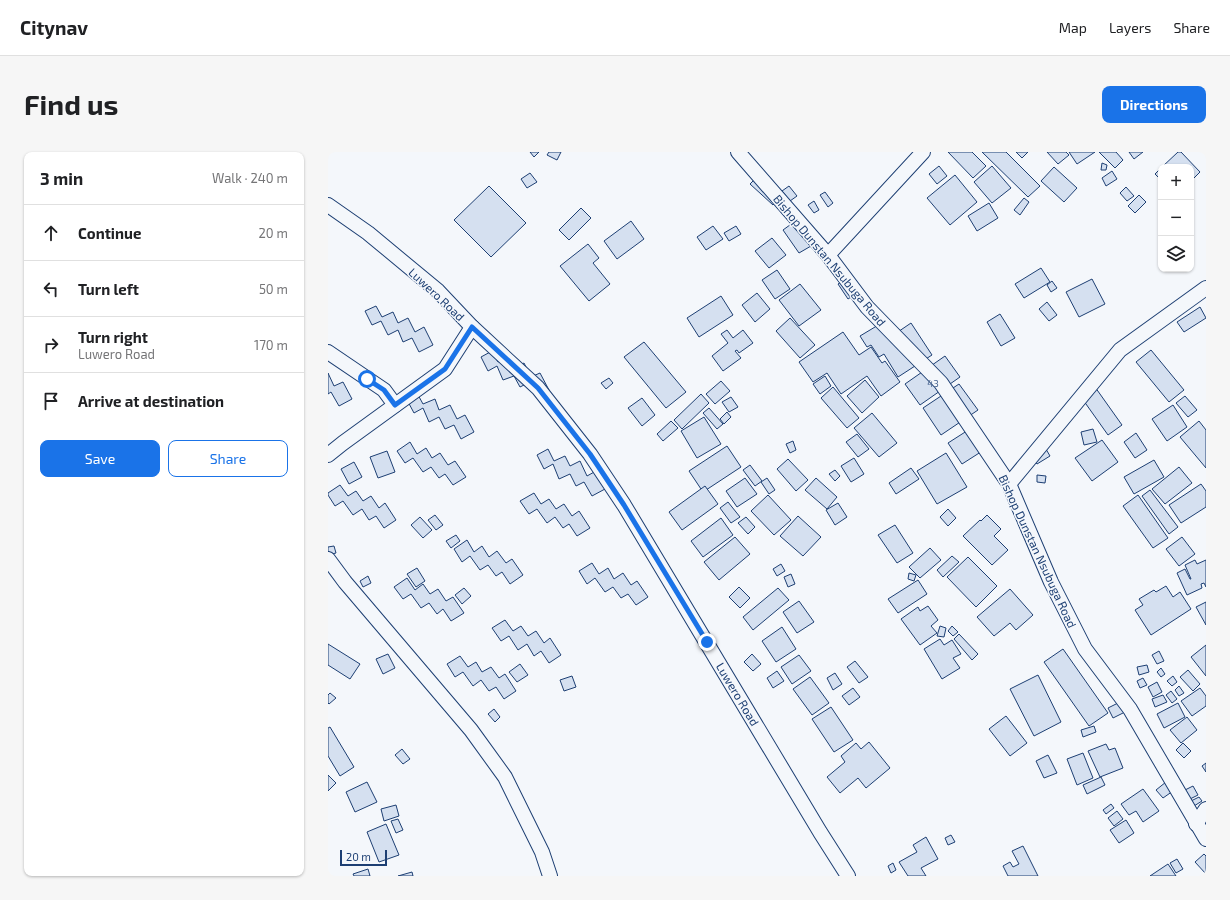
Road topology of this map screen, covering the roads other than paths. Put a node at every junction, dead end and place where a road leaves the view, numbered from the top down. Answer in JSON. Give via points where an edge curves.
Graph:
{"nodes":[{"id":1,"x":738,"y":152,"type":"edge"},
{"id":2,"x":923,"y":152,"type":"edge"},
{"id":3,"x":328,"y":205,"type":"edge"},
{"id":4,"x":828,"y":255,"type":"junction"},
{"id":5,"x":1206,"y":288,"type":"edge"},
{"id":6,"x":472,"y":327,"type":"junction"},
{"id":7,"x":328,"y":352,"type":"edge"},
{"id":8,"x":395,"y":405,"type":"junction"},
{"id":9,"x":328,"y":455,"type":"edge"},
{"id":10,"x":1009,"y":484,"type":"junction"},
{"id":11,"x":328,"y":559,"type":"edge"},
{"id":12,"x":1206,"y":810,"type":"edge"},
{"id":13,"x":1196,"y":824,"type":"junction"},
{"id":14,"x":1206,"y":839,"type":"edge"},
{"id":15,"x":550,"y":876,"type":"edge"},
{"id":16,"x":848,"y":876,"type":"edge"}],
"edges":[{"from":1,"to":4,"type":"street","name":"Bishop Dunstan Nsubuga Road"},
{"from":2,"to":4,"type":"street"},
{"from":3,"to":6,"type":"street","name":"Luwero Road","via":[[368,233],[438,291]]},
{"from":4,"to":10,"type":"street","name":"Bishop Dunstan Nsubuga Road","via":[[867,307],[941,383]]},
{"from":5,"to":10,"type":"street","via":[[1120,350]]},
{"from":6,"to":8,"type":"street","via":[[445,369]]},
{"from":6,"to":16,"type":"street","name":"Luwero Road","via":[[538,388],[590,454],[624,505]]},
{"from":7,"to":8,"type":"street","via":[[384,390]]},
{"from":8,"to":9,"type":"street"},
{"from":10,"to":13,"type":"street","name":"Bishop Dunstan Nsubuga Road","via":[[1051,582],[1085,649],[1130,709]]},
{"from":11,"to":15,"type":"street","via":[[471,730],[505,777],[542,852]]},
{"from":12,"to":13,"type":"street"},
{"from":13,"to":14,"type":"street","name":"Bishop Dunstan Nsubuga Road"}]}
